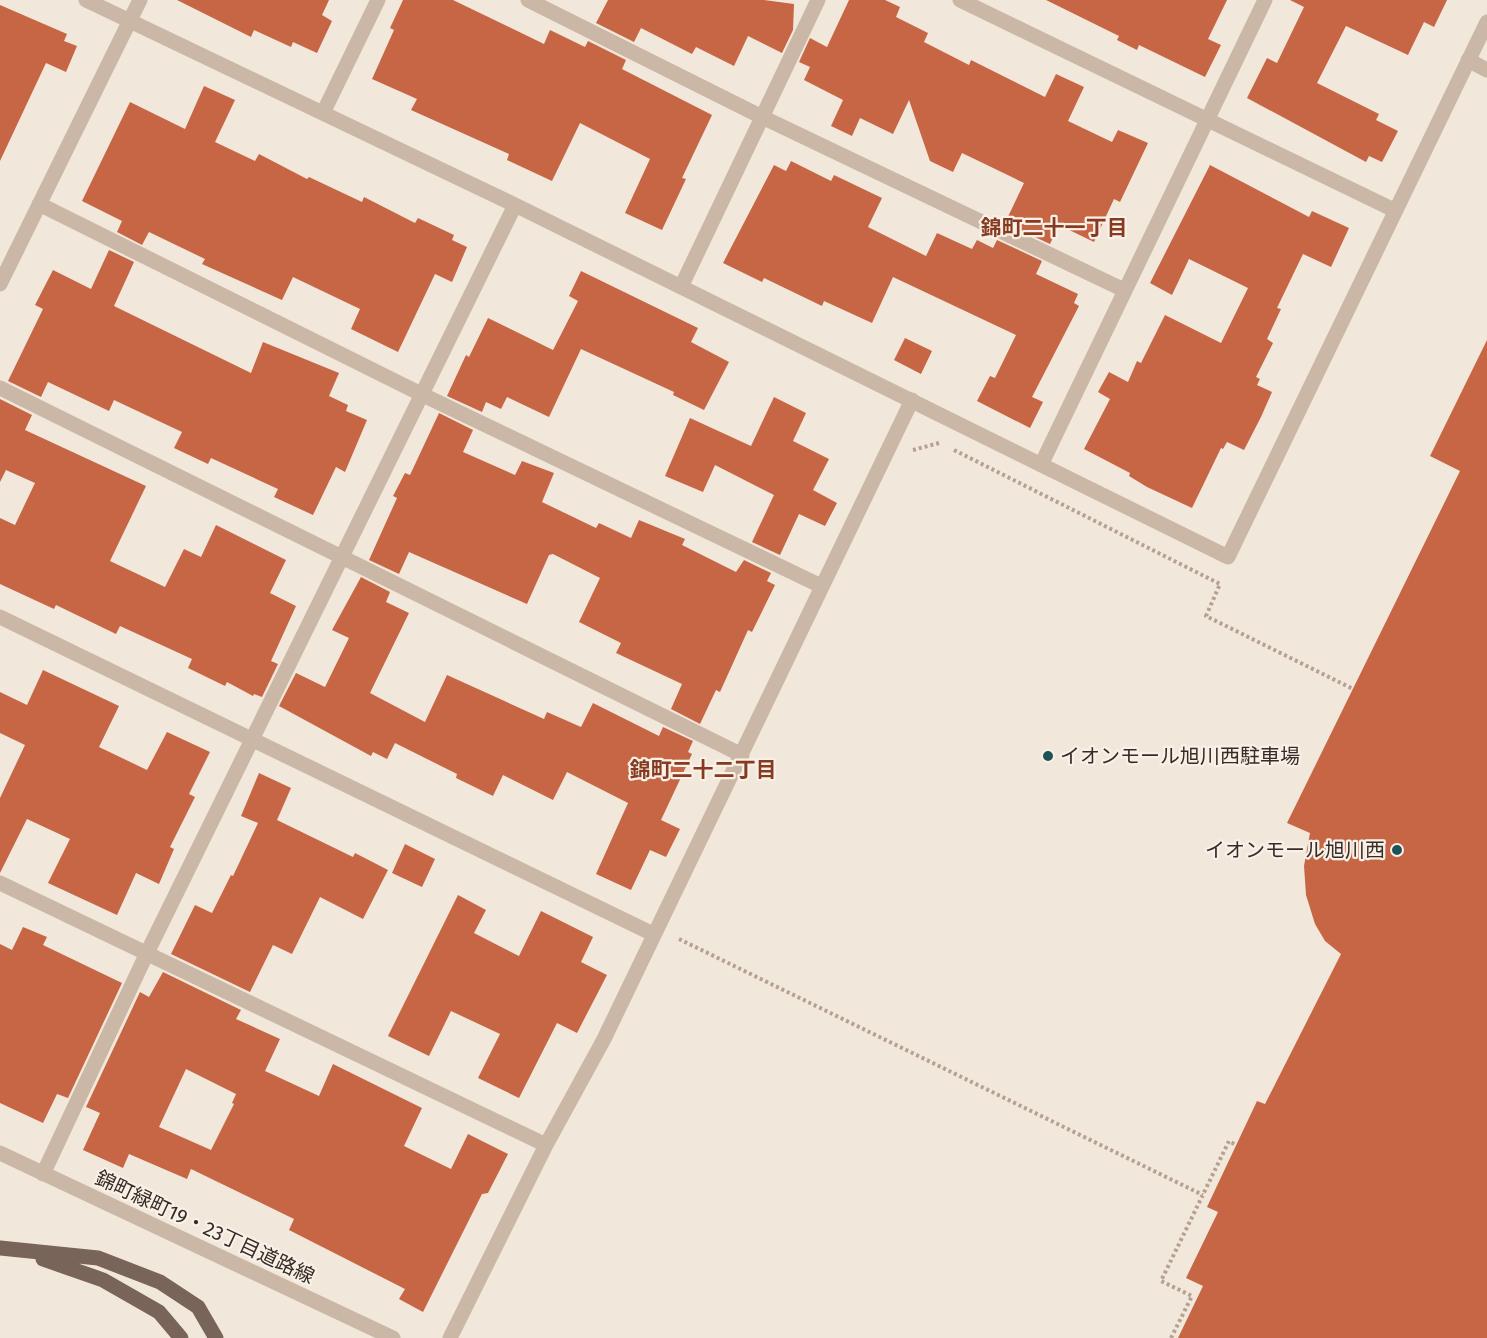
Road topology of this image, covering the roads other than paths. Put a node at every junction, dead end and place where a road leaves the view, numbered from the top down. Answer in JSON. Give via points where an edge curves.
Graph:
{"nodes":[{"id":1,"x":86,"y":0,"type":"edge"},
{"id":2,"x":140,"y":0,"type":"edge"},
{"id":3,"x":378,"y":0,"type":"edge"},
{"id":4,"x":528,"y":0,"type":"edge"},
{"id":5,"x":818,"y":0,"type":"edge"},
{"id":6,"x":960,"y":0,"type":"edge"},
{"id":7,"x":1265,"y":0,"type":"edge"},
{"id":8,"x":129,"y":22,"type":"junction"},
{"id":9,"x":1487,"y":22,"type":"edge"},
{"id":10,"x":1468,"y":60,"type":"junction"},
{"id":11,"x":1487,"y":70,"type":"edge"},
{"id":12,"x":323,"y":113,"type":"junction"},
{"id":13,"x":762,"y":117,"type":"junction"},
{"id":14,"x":1209,"y":119,"type":"junction"},
{"id":15,"x":39,"y":204,"type":"junction"},
{"id":16,"x":515,"y":205,"type":"junction"},
{"id":17,"x":1394,"y":210,"type":"junction"},
{"id":18,"x":0,"y":284,"type":"edge"},
{"id":19,"x":681,"y":287,"type":"junction"},
{"id":20,"x":1124,"y":290,"type":"junction"},
{"id":21,"x":0,"y":388,"type":"edge"},
{"id":22,"x":423,"y":394,"type":"junction"},
{"id":23,"x":912,"y":400,"type":"junction"},
{"id":24,"x":1041,"y":465,"type":"junction"},
{"id":25,"x":342,"y":557,"type":"junction"},
{"id":26,"x":821,"y":586,"type":"junction"},
{"id":27,"x":0,"y":617,"type":"edge"},
{"id":28,"x":253,"y":739,"type":"junction"},
{"id":29,"x":742,"y":754,"type":"junction"},
{"id":30,"x":0,"y":883,"type":"edge"},
{"id":31,"x":653,"y":934,"type":"junction"},
{"id":32,"x":147,"y":953,"type":"junction"},
{"id":33,"x":546,"y":1145,"type":"junction"},
{"id":34,"x":0,"y":1153,"type":"edge"},
{"id":35,"x":43,"y":1174,"type":"junction"},
{"id":36,"x":0,"y":1248,"type":"edge"},
{"id":37,"x":20,"y":1251,"type":"junction"},
{"id":38,"x":181,"y":1338,"type":"edge"},
{"id":39,"x":216,"y":1338,"type":"edge"},
{"id":40,"x":393,"y":1338,"type":"edge"},
{"id":41,"x":450,"y":1338,"type":"edge"}],
"edges":[{"from":1,"to":8,"type":"street"},
{"from":2,"to":8,"type":"street"},
{"from":3,"to":12,"type":"street"},
{"from":4,"to":13,"type":"street"},
{"from":5,"to":13,"type":"street"},
{"from":6,"to":14,"type":"street"},
{"from":7,"to":14,"type":"street"},
{"from":8,"to":12,"type":"street"},
{"from":8,"to":15,"type":"street"},
{"from":9,"to":10,"type":"street"},
{"from":10,"to":11,"type":"street"},
{"from":10,"to":17,"type":"street"},
{"from":12,"to":16,"type":"street"},
{"from":13,"to":19,"type":"street"},
{"from":13,"to":20,"type":"street"},
{"from":14,"to":17,"type":"street"},
{"from":14,"to":20,"type":"street"},
{"from":15,"to":18,"type":"street"},
{"from":15,"to":22,"type":"street"},
{"from":16,"to":19,"type":"street"},
{"from":16,"to":22,"type":"street"},
{"from":17,"to":24,"type":"street","via":[[1228,557]]},
{"from":19,"to":23,"type":"street"},
{"from":20,"to":24,"type":"street"},
{"from":21,"to":25,"type":"street"},
{"from":22,"to":25,"type":"street"},
{"from":22,"to":26,"type":"street"},
{"from":23,"to":24,"type":"street"},
{"from":23,"to":26,"type":"street"},
{"from":25,"to":28,"type":"street"},
{"from":25,"to":29,"type":"street"},
{"from":26,"to":29,"type":"street"},
{"from":27,"to":28,"type":"street"},
{"from":28,"to":31,"type":"street"},
{"from":28,"to":32,"type":"street"},
{"from":29,"to":31,"type":"street"},
{"from":30,"to":32,"type":"street"},
{"from":31,"to":33,"type":"street","via":[[604,1039]]},
{"from":32,"to":33,"type":"street"},
{"from":32,"to":35,"type":"street"},
{"from":33,"to":41,"type":"street"},
{"from":34,"to":35,"type":"street","name":"錦町緑町19・23丁目道路線"},
{"from":35,"to":40,"type":"street","name":"錦町緑町19・23丁目道路線"},
{"from":36,"to":37,"type":"main road"},
{"from":37,"to":38,"type":"main road","via":[[103,1280],[159,1312]]},
{"from":37,"to":39,"type":"main road","via":[[98,1258],[160,1282],[198,1307]]}]}
